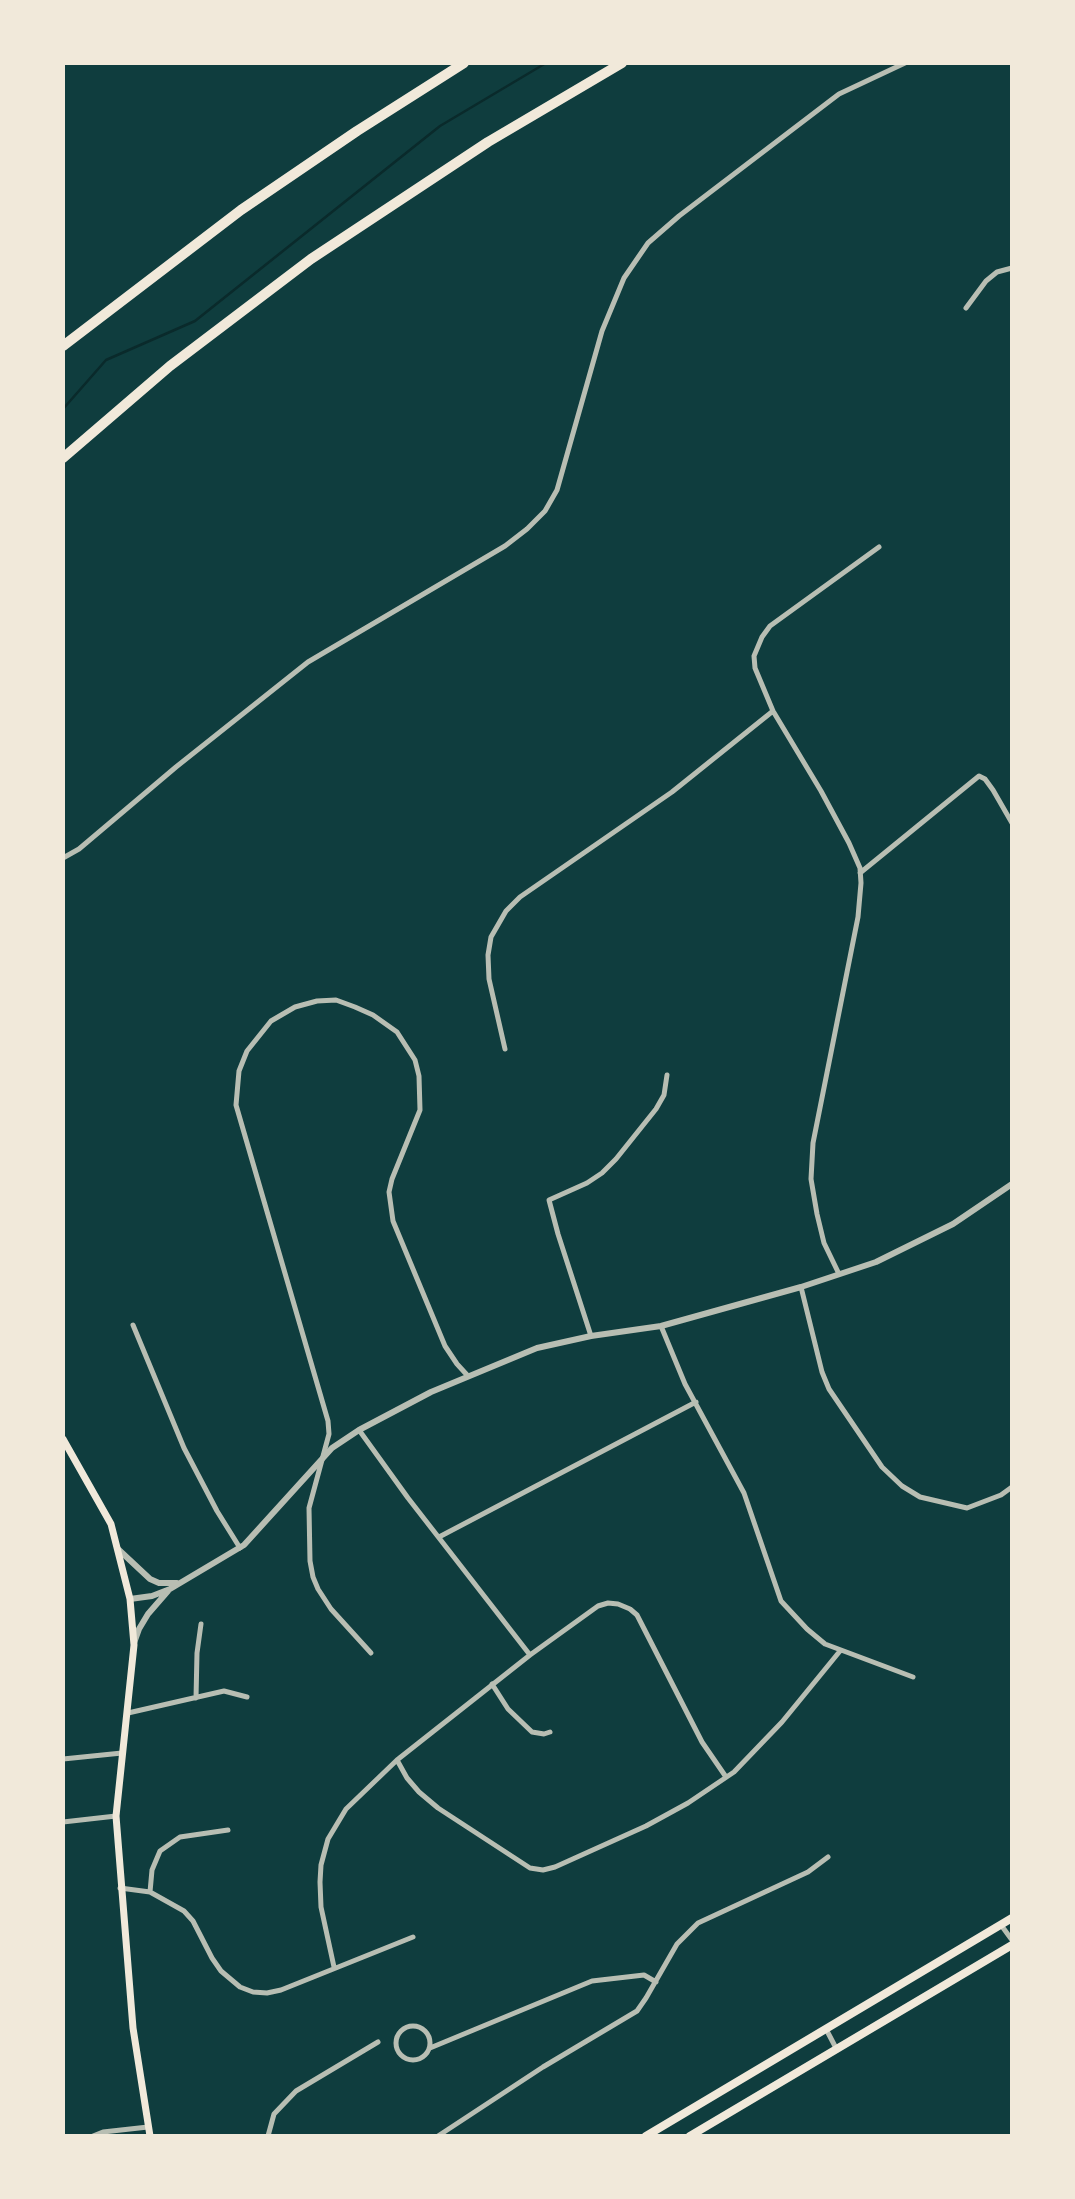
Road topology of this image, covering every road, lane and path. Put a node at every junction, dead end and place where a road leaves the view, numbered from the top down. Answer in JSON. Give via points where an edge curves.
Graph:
{"nodes":[{"id":1,"x":464,"y":63,"type":"edge"},
{"id":2,"x":622,"y":63,"type":"edge"},
{"id":3,"x":905,"y":63,"type":"edge"},
{"id":4,"x":1012,"y":268,"type":"edge"},
{"id":5,"x":966,"y":308,"type":"dead end"},
{"id":6,"x":63,"y":346,"type":"edge"},
{"id":7,"x":63,"y":458,"type":"edge"},
{"id":8,"x":879,"y":547,"type":"dead end"},
{"id":9,"x":773,"y":711,"type":"junction"},
{"id":10,"x":1012,"y":822,"type":"edge"},
{"id":11,"x":63,"y":858,"type":"edge"},
{"id":12,"x":860,"y":873,"type":"junction"},
{"id":13,"x":505,"y":1049,"type":"dead end"},
{"id":14,"x":667,"y":1075,"type":"dead end"},
{"id":15,"x":1012,"y":1184,"type":"edge"},
{"id":16,"x":839,"y":1274,"type":"junction"},
{"id":17,"x":801,"y":1287,"type":"junction"},
{"id":18,"x":133,"y":1325,"type":"dead end"},
{"id":19,"x":662,"y":1326,"type":"junction"},
{"id":20,"x":591,"y":1336,"type":"junction"},
{"id":21,"x":468,"y":1376,"type":"junction"},
{"id":22,"x":696,"y":1402,"type":"junction"},
{"id":23,"x":359,"y":1430,"type":"junction"},
{"id":24,"x":63,"y":1438,"type":"edge"},
{"id":25,"x":323,"y":1457,"type":"junction"},
{"id":26,"x":1012,"y":1487,"type":"edge"},
{"id":27,"x":439,"y":1537,"type":"junction"},
{"id":28,"x":240,"y":1548,"type":"junction"},
{"id":29,"x":119,"y":1550,"type":"junction"},
{"id":30,"x":178,"y":1583,"type":"junction"},
{"id":31,"x":170,"y":1589,"type":"junction"},
{"id":32,"x":130,"y":1599,"type":"junction"},
{"id":33,"x":201,"y":1624,"type":"dead end"},
{"id":34,"x":134,"y":1645,"type":"junction"},
{"id":35,"x":840,"y":1651,"type":"junction"},
{"id":36,"x":371,"y":1653,"type":"dead end"},
{"id":37,"x":530,"y":1655,"type":"junction"},
{"id":38,"x":913,"y":1677,"type":"dead end"},
{"id":39,"x":492,"y":1685,"type":"junction"},
{"id":40,"x":247,"y":1697,"type":"dead end"},
{"id":41,"x":196,"y":1698,"type":"junction"},
{"id":42,"x":128,"y":1713,"type":"junction"},
{"id":43,"x":550,"y":1732,"type":"dead end"},
{"id":44,"x":122,"y":1753,"type":"junction"},
{"id":45,"x":63,"y":1759,"type":"edge"},
{"id":46,"x":397,"y":1760,"type":"junction"},
{"id":47,"x":726,"y":1777,"type":"junction"},
{"id":48,"x":116,"y":1816,"type":"junction"},
{"id":49,"x":63,"y":1822,"type":"edge"},
{"id":50,"x":228,"y":1830,"type":"dead end"},
{"id":51,"x":828,"y":1857,"type":"dead end"},
{"id":52,"x":120,"y":1888,"type":"junction"},
{"id":53,"x":150,"y":1892,"type":"junction"},
{"id":54,"x":1012,"y":1918,"type":"edge"},
{"id":55,"x":1001,"y":1925,"type":"junction"},
{"id":56,"x":413,"y":1937,"type":"dead end"},
{"id":57,"x":1012,"y":1943,"type":"edge"},
{"id":58,"x":334,"y":1967,"type":"junction"},
{"id":59,"x":656,"y":1982,"type":"junction"},
{"id":60,"x":826,"y":2029,"type":"junction"},
{"id":61,"x":377,"y":2042,"type":"dead end"},
{"id":62,"x":429,"y":2048,"type":"junction"},
{"id":63,"x":838,"y":2050,"type":"junction"},
{"id":64,"x":148,"y":2127,"type":"junction"},
{"id":65,"x":660,"y":2132,"type":"edge"},
{"id":66,"x":93,"y":2136,"type":"edge"},
{"id":67,"x":150,"y":2136,"type":"edge"},
{"id":68,"x":268,"y":2136,"type":"edge"},
{"id":69,"x":438,"y":2136,"type":"edge"},
{"id":70,"x":646,"y":2136,"type":"edge"},
{"id":71,"x":690,"y":2136,"type":"edge"}],
"edges":[{"from":1,"to":6,"type":"highway","via":[[241,210]]},
{"from":2,"to":7,"type":"highway","via":[[478,148],[302,266],[170,366]]},
{"from":3,"to":11,"type":"street","via":[[830,100],[648,243],[624,278],[603,331],[556,491],[527,529],[308,662]]},
{"from":4,"to":5,"type":"street","via":[[986,281]]},
{"from":8,"to":9,"type":"street","via":[[784,615],[762,637],[754,656],[755,668]]},
{"from":9,"to":12,"type":"street","via":[[849,843]]},
{"from":9,"to":13,"type":"street","via":[[673,792],[506,911],[491,937],[488,955]]},
{"from":10,"to":12,"type":"street","via":[[979,776]]},
{"from":12,"to":16,"type":"street","via":[[858,917],[811,1179],[824,1243]]},
{"from":14,"to":20,"type":"street","via":[[660,1102],[616,1159],[587,1183],[550,1200]]},
{"from":15,"to":16,"type":"street","via":[[928,1238]]},
{"from":16,"to":17,"type":"street"},
{"from":17,"to":19,"type":"street"},
{"from":17,"to":26,"type":"street","via":[[829,1389],[882,1467],[902,1486],[920,1497],[967,1508]]},
{"from":18,"to":28,"type":"street","via":[[184,1448]]},
{"from":19,"to":20,"type":"street"},
{"from":19,"to":22,"type":"street"},
{"from":20,"to":21,"type":"street","via":[[537,1348]]},
{"from":21,"to":23,"type":"street"},
{"from":21,"to":25,"type":"street","via":[[445,1346],[393,1221],[392,1179],[420,1110],[415,1060],[397,1032],[355,1007],[336,1000],[295,1007],[271,1021],[247,1051],[239,1071],[236,1105],[328,1421]]},
{"from":22,"to":27,"type":"street"},
{"from":22,"to":35,"type":"street","via":[[744,1493],[780,1601],[807,1629]]},
{"from":23,"to":25,"type":"street"},
{"from":23,"to":27,"type":"street"},
{"from":24,"to":29,"type":"main road","via":[[111,1524]]},
{"from":25,"to":28,"type":"street"},
{"from":25,"to":36,"type":"street","via":[[309,1508],[313,1577],[331,1609]]},
{"from":27,"to":37,"type":"street"},
{"from":28,"to":30,"type":"street"},
{"from":29,"to":30,"type":"street","via":[[150,1579]]},
{"from":29,"to":32,"type":"main road"},
{"from":30,"to":31,"type":"street"},
{"from":31,"to":32,"type":"street"},
{"from":31,"to":34,"type":"street","via":[[148,1614]]},
{"from":32,"to":34,"type":"main road"},
{"from":33,"to":41,"type":"street"},
{"from":34,"to":42,"type":"main road"},
{"from":35,"to":38,"type":"street"},
{"from":35,"to":47,"type":"street","via":[[756,1752]]},
{"from":37,"to":39,"type":"street"},
{"from":37,"to":47,"type":"street","via":[[598,1606],[608,1603],[630,1609]]},
{"from":39,"to":43,"type":"street","via":[[532,1732]]},
{"from":39,"to":46,"type":"street"},
{"from":40,"to":41,"type":"street","via":[[224,1691]]},
{"from":41,"to":42,"type":"street"},
{"from":42,"to":44,"type":"main road"},
{"from":44,"to":45,"type":"street"},
{"from":44,"to":48,"type":"main road"},
{"from":46,"to":47,"type":"street","via":[[419,1792],[439,1808],[530,1868],[543,1870],[646,1826]]},
{"from":46,"to":58,"type":"street","via":[[356,1797],[328,1839],[320,1895]]},
{"from":48,"to":49,"type":"street"},
{"from":48,"to":52,"type":"main road"},
{"from":50,"to":53,"type":"street","via":[[180,1837],[160,1851]]},
{"from":51,"to":59,"type":"street","via":[[808,1872],[698,1923],[677,1944]]},
{"from":52,"to":53,"type":"street"},
{"from":52,"to":64,"type":"main road"},
{"from":53,"to":58,"type":"street","via":[[184,1911],[221,1971],[240,1987],[267,1993]]},
{"from":54,"to":55,"type":"main road"},
{"from":55,"to":57,"type":"street"},
{"from":55,"to":60,"type":"main road"},
{"from":56,"to":58,"type":"street"},
{"from":57,"to":63,"type":"main road"},
{"from":59,"to":62,"type":"street","via":[[644,1975],[592,1982]]},
{"from":59,"to":69,"type":"street","via":[[631,2015]]},
{"from":60,"to":63,"type":"street"},
{"from":60,"to":65,"type":"main road"},
{"from":61,"to":68,"type":"street","via":[[296,2091],[274,2115]]},
{"from":62,"to":62,"type":"street","via":[[428,2035],[418,2027],[405,2029],[397,2039],[399,2052],[409,2059],[422,2058]]},
{"from":63,"to":71,"type":"main road"},
{"from":64,"to":66,"type":"street"},
{"from":64,"to":67,"type":"main road"},
{"from":65,"to":70,"type":"main road"}]}
